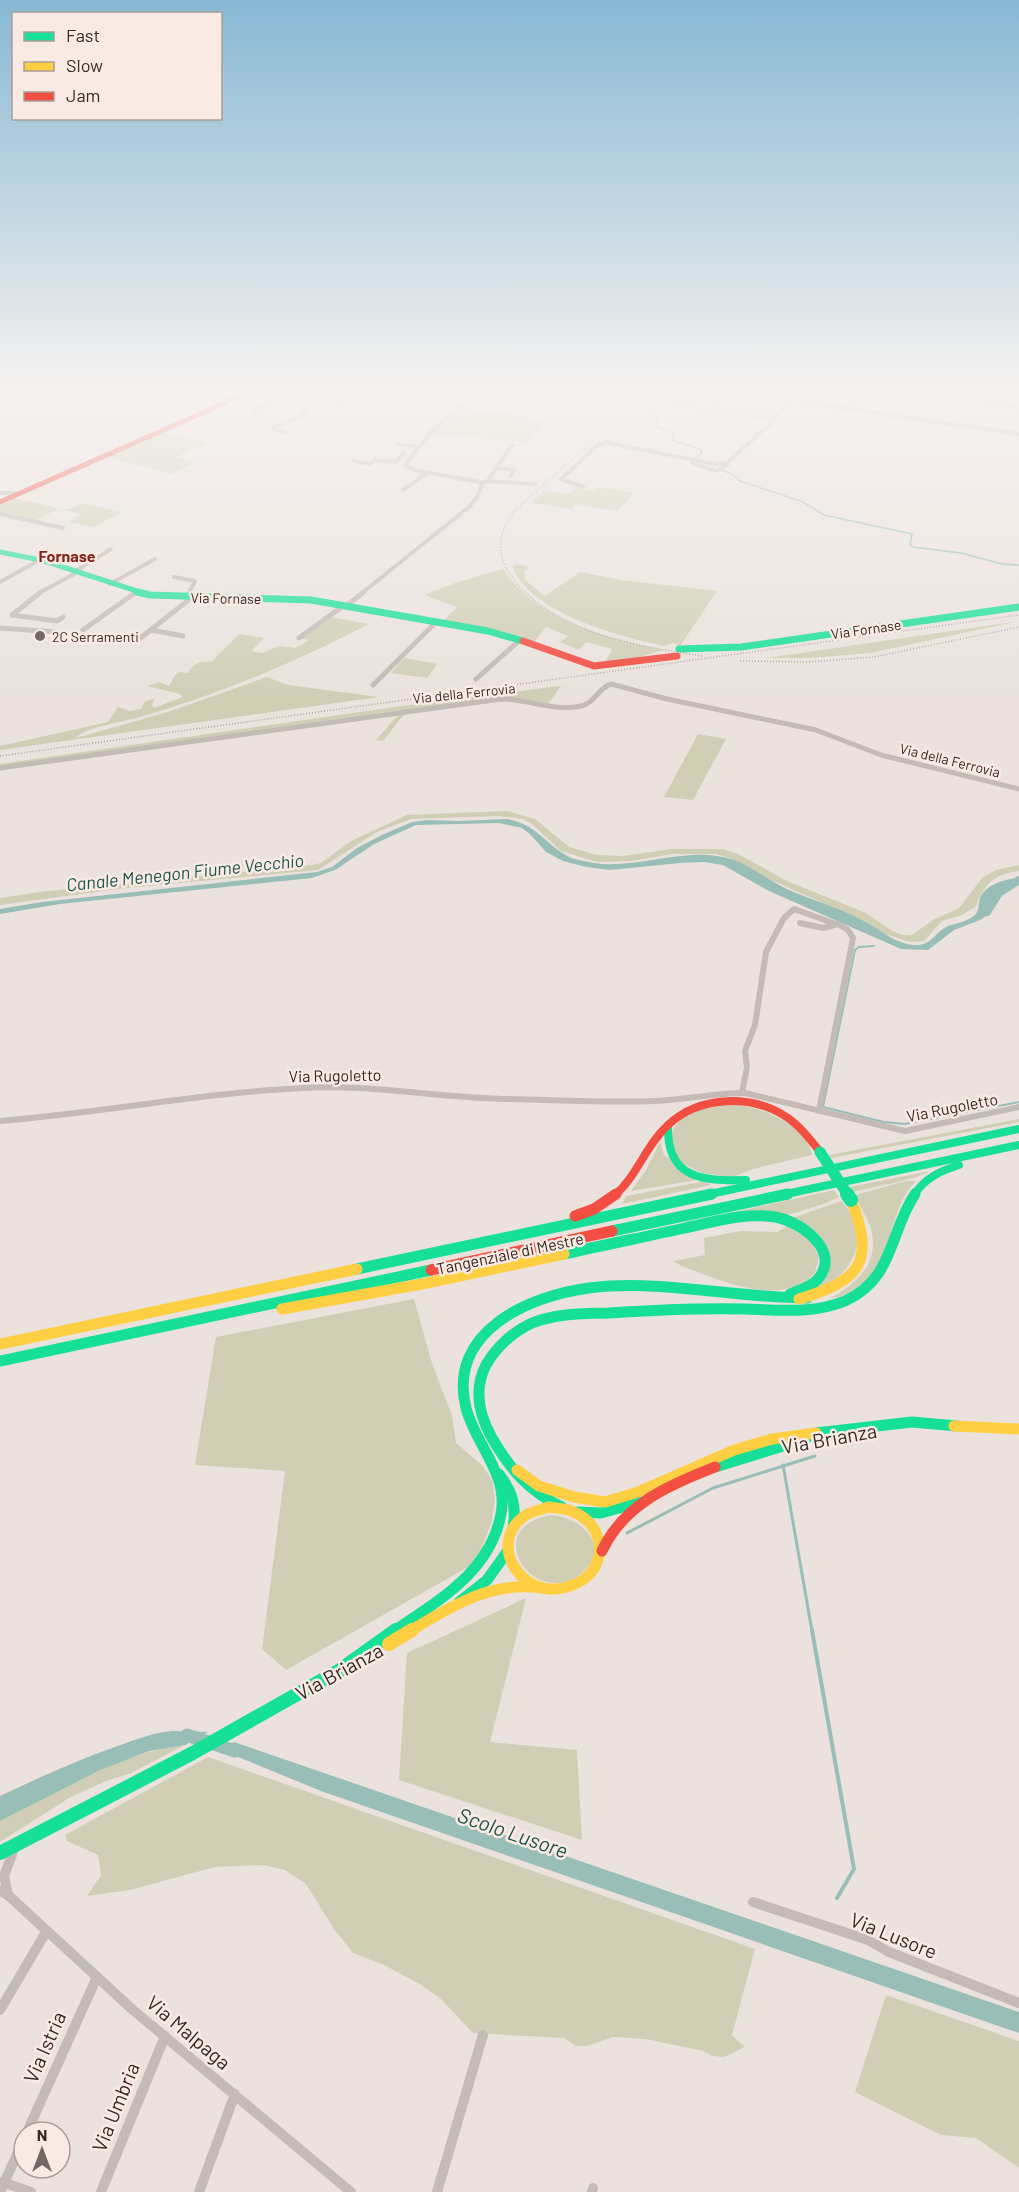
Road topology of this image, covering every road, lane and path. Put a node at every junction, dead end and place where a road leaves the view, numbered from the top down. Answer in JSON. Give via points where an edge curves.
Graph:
{"nodes":[{"id":1,"x":25,"y":490,"type":"edge"},
{"id":2,"x":481,"y":490,"type":"edge"},
{"id":3,"x":0,"y":493,"type":"edge"},
{"id":4,"x":19,"y":493,"type":"junction"},
{"id":5,"x":0,"y":502,"type":"edge"},
{"id":6,"x":0,"y":514,"type":"edge"},
{"id":7,"x":63,"y":528,"type":"dead end"},
{"id":8,"x":111,"y":549,"type":"dead end"},
{"id":9,"x":0,"y":552,"type":"edge"},
{"id":10,"x":155,"y":559,"type":"dead end"},
{"id":11,"x":35,"y":561,"type":"junction"},
{"id":12,"x":75,"y":573,"type":"junction"},
{"id":13,"x":174,"y":577,"type":"dead end"},
{"id":14,"x":0,"y":582,"type":"edge"},
{"id":15,"x":110,"y":584,"type":"junction"},
{"id":16,"x":136,"y":592,"type":"junction"},
{"id":17,"x":189,"y":598,"type":"junction"},
{"id":18,"x":345,"y":606,"type":"junction"},
{"id":19,"x":1019,"y":606,"type":"edge"},
{"id":20,"x":63,"y":616,"type":"dead end"},
{"id":21,"x":436,"y":622,"type":"junction"},
{"id":22,"x":0,"y":628,"type":"edge"},
{"id":23,"x":82,"y":630,"type":"dead end"},
{"id":24,"x":151,"y":630,"type":"junction"},
{"id":25,"x":56,"y":632,"type":"dead end"},
{"id":26,"x":102,"y":636,"type":"dead end"},
{"id":27,"x":183,"y":636,"type":"dead end"},
{"id":28,"x":298,"y":638,"type":"dead end"},
{"id":29,"x":520,"y":640,"type":"junction"},
{"id":30,"x":476,"y":679,"type":"dead end"},
{"id":31,"x":373,"y":685,"type":"dead end"},
{"id":32,"x":0,"y":768,"type":"edge"},
{"id":33,"x":1019,"y":789,"type":"edge"},
{"id":34,"x":800,"y":923,"type":"dead end"},
{"id":35,"x":836,"y":924,"type":"junction"},
{"id":36,"x":742,"y":1093,"type":"junction"},
{"id":37,"x":1019,"y":1107,"type":"edge"},
{"id":38,"x":819,"y":1111,"type":"junction"},
{"id":39,"x":0,"y":1121,"type":"edge"},
{"id":40,"x":669,"y":1124,"type":"junction"},
{"id":41,"x":1019,"y":1129,"type":"edge"},
{"id":42,"x":1019,"y":1145,"type":"edge"},
{"id":43,"x":1019,"y":1152,"type":"edge"},
{"id":44,"x":815,"y":1172,"type":"junction"},
{"id":45,"x":451,"y":1249,"type":"junction"},
{"id":46,"x":759,"y":1298,"type":"junction"},
{"id":47,"x":807,"y":1298,"type":"junction"},
{"id":48,"x":747,"y":1309,"type":"junction"},
{"id":49,"x":187,"y":1321,"type":"junction"},
{"id":50,"x":0,"y":1344,"type":"edge"},
{"id":51,"x":0,"y":1361,"type":"edge"},
{"id":52,"x":957,"y":1426,"type":"junction"},
{"id":53,"x":1019,"y":1429,"type":"edge"},
{"id":54,"x":506,"y":1459,"type":"junction"},
{"id":55,"x":492,"y":1466,"type":"junction"},
{"id":56,"x":649,"y":1499,"type":"junction"},
{"id":57,"x":562,"y":1507,"type":"junction"},
{"id":58,"x":578,"y":1512,"type":"junction"},
{"id":59,"x":513,"y":1528,"type":"junction"},
{"id":60,"x":602,"y":1551,"type":"junction"},
{"id":61,"x":507,"y":1552,"type":"junction"},
{"id":62,"x":541,"y":1588,"type":"junction"},
{"id":63,"x":440,"y":1616,"type":"junction"},
{"id":64,"x":336,"y":1673,"type":"junction"},
{"id":65,"x":17,"y":1844,"type":"junction"},
{"id":66,"x":0,"y":1853,"type":"edge"},
{"id":67,"x":4,"y":1893,"type":"edge"},
{"id":68,"x":753,"y":1902,"type":"dead end"},
{"id":69,"x":46,"y":1932,"type":"junction"},
{"id":70,"x":97,"y":1977,"type":"junction"},
{"id":71,"x":1019,"y":2003,"type":"edge"},
{"id":72,"x":0,"y":2010,"type":"edge"},
{"id":73,"x":483,"y":2035,"type":"dead end"},
{"id":74,"x":165,"y":2036,"type":"junction"},
{"id":75,"x":235,"y":2094,"type":"junction"},
{"id":76,"x":32,"y":2120,"type":"edge"},
{"id":77,"x":12,"y":2164,"type":"edge"},
{"id":78,"x":2,"y":2185,"type":"edge"},
{"id":79,"x":31,"y":2192,"type":"edge"},
{"id":80,"x":101,"y":2192,"type":"edge"},
{"id":81,"x":200,"y":2192,"type":"edge"},
{"id":82,"x":351,"y":2192,"type":"edge"},
{"id":83,"x":437,"y":2192,"type":"edge"}],
"edges":[{"from":1,"to":4,"type":"main road"},
{"from":2,"to":18,"type":"street","via":[[469,507]]},
{"from":3,"to":4,"type":"street"},
{"from":4,"to":5,"type":"main road"},
{"from":6,"to":7,"type":"street"},
{"from":8,"to":12,"type":"street"},
{"from":9,"to":11,"type":"main road","name":"Via Fornase"},
{"from":10,"to":15,"type":"street"},
{"from":11,"to":12,"type":"main road","name":"Via Fornase"},
{"from":11,"to":14,"type":"street"},
{"from":12,"to":15,"type":"main road","name":"Via Fornase"},
{"from":12,"to":20,"type":"street","via":[[47,587],[12,615],[57,621]]},
{"from":13,"to":17,"type":"street","via":[[195,581]]},
{"from":15,"to":16,"type":"main road","name":"Via Fornase"},
{"from":16,"to":17,"type":"main road","name":"Via Fornase"},
{"from":16,"to":23,"type":"street"},
{"from":17,"to":18,"type":"main road","name":"Via Fornase","via":[[304,600]]},
{"from":17,"to":24,"type":"street"},
{"from":18,"to":21,"type":"main road","name":"Via Fornase"},
{"from":18,"to":28,"type":"street"},
{"from":19,"to":29,"type":"main road","name":"Via Fornase","via":[[594,666]]},
{"from":21,"to":29,"type":"main road","name":"Via Fornase"},
{"from":21,"to":31,"type":"street"},
{"from":22,"to":25,"type":"street"},
{"from":24,"to":26,"type":"street","via":[[133,641]]},
{"from":24,"to":27,"type":"street"},
{"from":29,"to":30,"type":"street"},
{"from":32,"to":33,"type":"street","name":"Via della Ferrovia","via":[[501,699],[579,706],[591,702],[604,686],[612,684],[816,730],[936,771]]},
{"from":34,"to":35,"type":"street","via":[[823,928]]},
{"from":35,"to":36,"type":"street","via":[[794,909],[769,944],[755,1025],[745,1051],[747,1067]]},
{"from":35,"to":38,"type":"street","via":[[848,930],[852,938]]},
{"from":36,"to":38,"type":"street","name":"Via Rugoletto"},
{"from":36,"to":39,"type":"street","name":"Via Rugoletto","via":[[611,1101],[444,1097],[375,1086],[342,1086],[273,1090]]},
{"from":37,"to":38,"type":"street","name":"Via Rugoletto","via":[[905,1131]]},
{"from":40,"to":44,"type":"main road","via":[[665,1137],[669,1156],[675,1165],[696,1177],[735,1181],[800,1169]]},
{"from":40,"to":45,"type":"main road","via":[[630,1182],[606,1203],[581,1215],[522,1227]]},
{"from":40,"to":47,"type":"main road","bridge":true,"via":[[691,1107],[731,1100],[753,1102],[791,1118],[810,1135],[860,1216],[865,1249],[861,1263],[842,1285]]},
{"from":41,"to":44,"type":"main road","name":"Tangenziale di Mestre"},
{"from":42,"to":49,"type":"main road","name":"Tangenziale di Mestre"},
{"from":43,"to":48,"type":"main road","via":[[952,1166],[922,1183],[905,1211],[883,1272],[859,1295],[829,1305]]},
{"from":44,"to":45,"type":"main road","name":"Tangenziale di Mestre"},
{"from":45,"to":50,"type":"main road","name":"Tangenziale di Mestre"},
{"from":46,"to":47,"type":"main road"},
{"from":46,"to":49,"type":"main road","via":[[797,1293],[812,1286],[823,1273],[826,1255],[806,1228],[762,1216],[736,1217],[367,1294],[208,1322]]},
{"from":46,"to":55,"type":"main road","via":[[665,1286],[615,1288],[562,1293],[510,1312],[483,1334],[465,1372],[467,1412]]},
{"from":47,"to":48,"type":"main road"},
{"from":48,"to":54,"type":"main road","via":[[563,1315],[525,1326],[490,1357],[477,1386],[487,1430]]},
{"from":49,"to":51,"type":"main road","name":"Tangenziale di Mestre"},
{"from":52,"to":53,"type":"main road","name":"Via Brianza"},
{"from":52,"to":54,"type":"main road","via":[[879,1424],[772,1439],[734,1450],[639,1492],[605,1502],[539,1486]]},
{"from":52,"to":56,"type":"main road","name":"Via Brianza","via":[[876,1430],[803,1440],[724,1464]]},
{"from":54,"to":57,"type":"main road","via":[[530,1494]]},
{"from":55,"to":59,"type":"main road","via":[[516,1501]]},
{"from":55,"to":64,"type":"main road","via":[[501,1489],[502,1506],[481,1564],[455,1588]]},
{"from":56,"to":58,"type":"main road","via":[[601,1513]]},
{"from":56,"to":60,"type":"main road","via":[[613,1527]]},
{"from":57,"to":58,"type":"main road"},
{"from":57,"to":59,"type":"main road","via":[[536,1510]]},
{"from":58,"to":60,"type":"main road","via":[[595,1527]]},
{"from":59,"to":61,"type":"main road"},
{"from":60,"to":62,"type":"main road","via":[[593,1574],[583,1583],[557,1590]]},
{"from":61,"to":62,"type":"main road","via":[[523,1580]]},
{"from":61,"to":63,"type":"main road","via":[[491,1578]]},
{"from":62,"to":63,"type":"main road","via":[[503,1588]]},
{"from":63,"to":64,"type":"main road","name":"Via Brianza"},
{"from":64,"to":65,"type":"main road","name":"Via Brianza"},
{"from":65,"to":66,"type":"main road"},
{"from":65,"to":67,"type":"street","name":"Via Malpaga","via":[[4,1876]]},
{"from":67,"to":69,"type":"street","name":"Via Malpaga"},
{"from":68,"to":71,"type":"street","name":"Via Lusore","via":[[868,1940]]},
{"from":69,"to":70,"type":"street","name":"Via Malpaga"},
{"from":69,"to":72,"type":"street"},
{"from":70,"to":74,"type":"street","name":"Via Malpaga"},
{"from":70,"to":76,"type":"street","name":"Via Istria"},
{"from":73,"to":83,"type":"street"},
{"from":74,"to":75,"type":"street","name":"Via Malpaga"},
{"from":74,"to":80,"type":"street","name":"Via Umbria"},
{"from":75,"to":81,"type":"street"},
{"from":75,"to":82,"type":"street","name":"Via Malpaga"},
{"from":77,"to":78,"type":"street"},
{"from":78,"to":79,"type":"street"}]}
